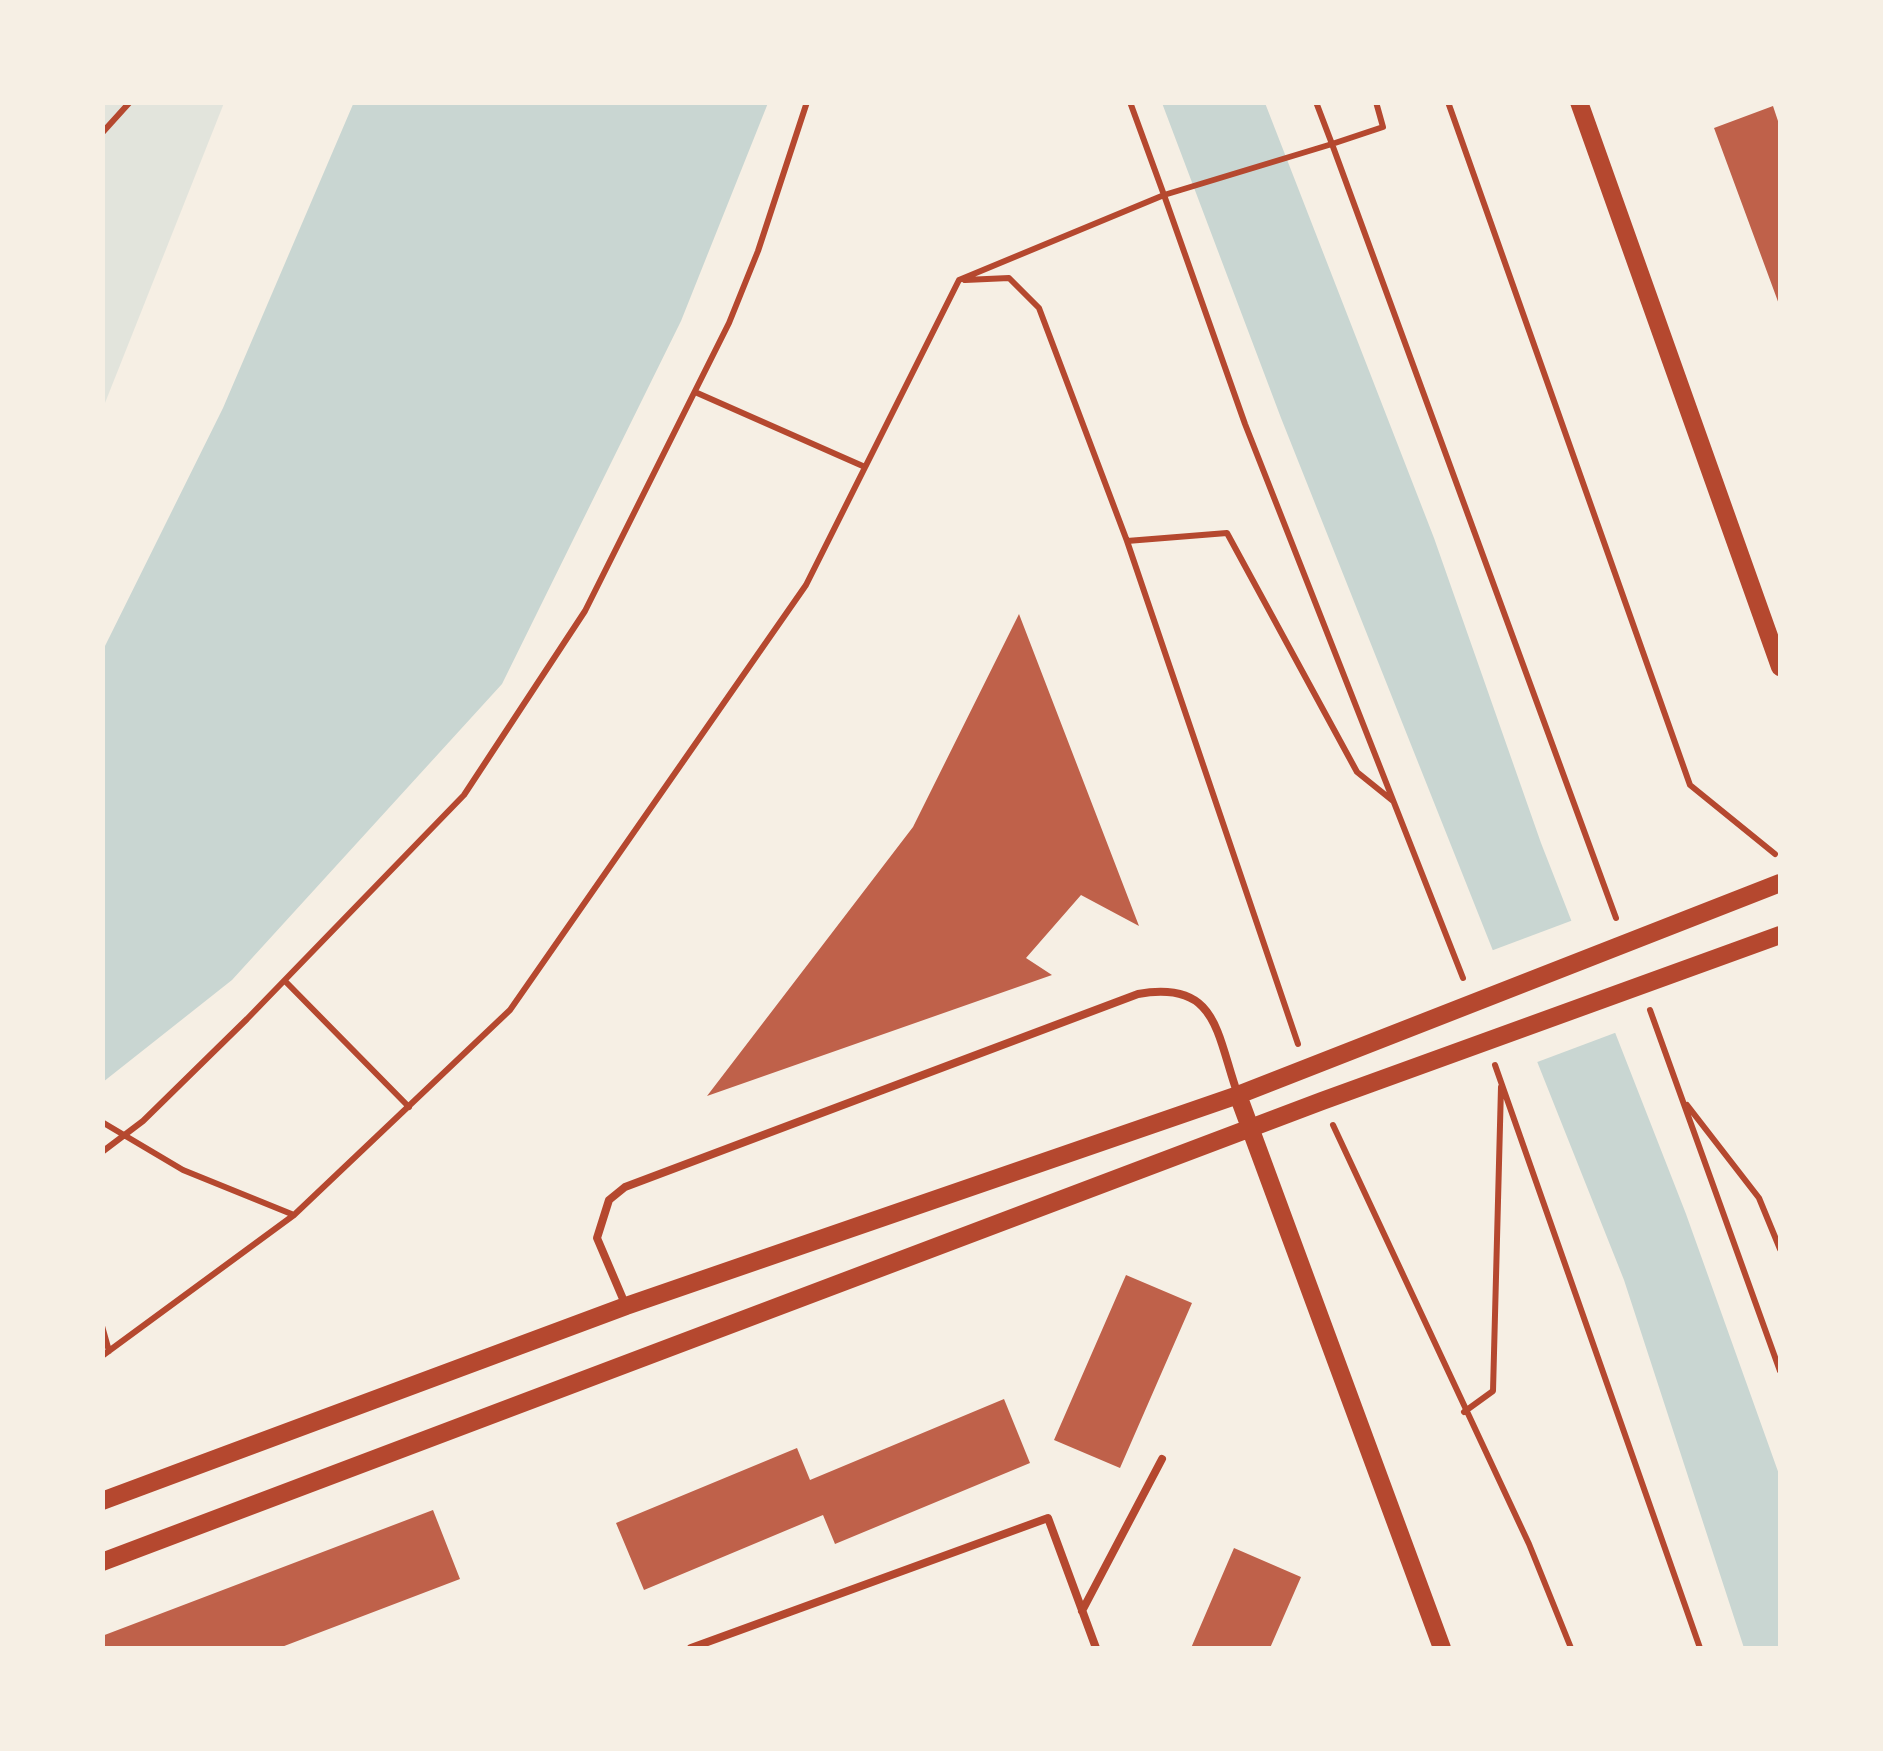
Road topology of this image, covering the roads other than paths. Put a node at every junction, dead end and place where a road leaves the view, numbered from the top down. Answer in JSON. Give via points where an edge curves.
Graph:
{"nodes":[{"id":1,"x":1579,"y":102,"type":"edge"},
{"id":2,"x":1780,"y":667,"type":"edge"},
{"id":3,"x":1780,"y":884,"type":"edge"},
{"id":4,"x":1780,"y":935,"type":"edge"},
{"id":5,"x":1238,"y":1094,"type":"junction"},
{"id":6,"x":1252,"y":1127,"type":"junction"},
{"id":7,"x":626,"y":1306,"type":"junction"},
{"id":8,"x":1162,"y":1459,"type":"dead end"},
{"id":9,"x":102,"y":1501,"type":"edge"},
{"id":10,"x":102,"y":1562,"type":"edge"},
{"id":11,"x":1082,"y":1611,"type":"junction"},
{"id":12,"x":691,"y":1648,"type":"edge"},
{"id":13,"x":1096,"y":1648,"type":"edge"},
{"id":14,"x":1442,"y":1648,"type":"edge"}],
"edges":[{"from":1,"to":2,"type":"street"},
{"from":3,"to":5,"type":"street"},
{"from":4,"to":6,"type":"street"},
{"from":5,"to":6,"type":"street"},
{"from":5,"to":7,"type":"street"},
{"from":5,"to":7,"type":"lane","via":[[1200,1002],[1183,991],[1138,994],[625,1187],[609,1200],[597,1238]]},
{"from":6,"to":10,"type":"street"},
{"from":6,"to":14,"type":"street"},
{"from":7,"to":9,"type":"street"},
{"from":8,"to":11,"type":"lane"},
{"from":11,"to":12,"type":"lane","via":[[1048,1518]]},
{"from":11,"to":13,"type":"lane"}]}
